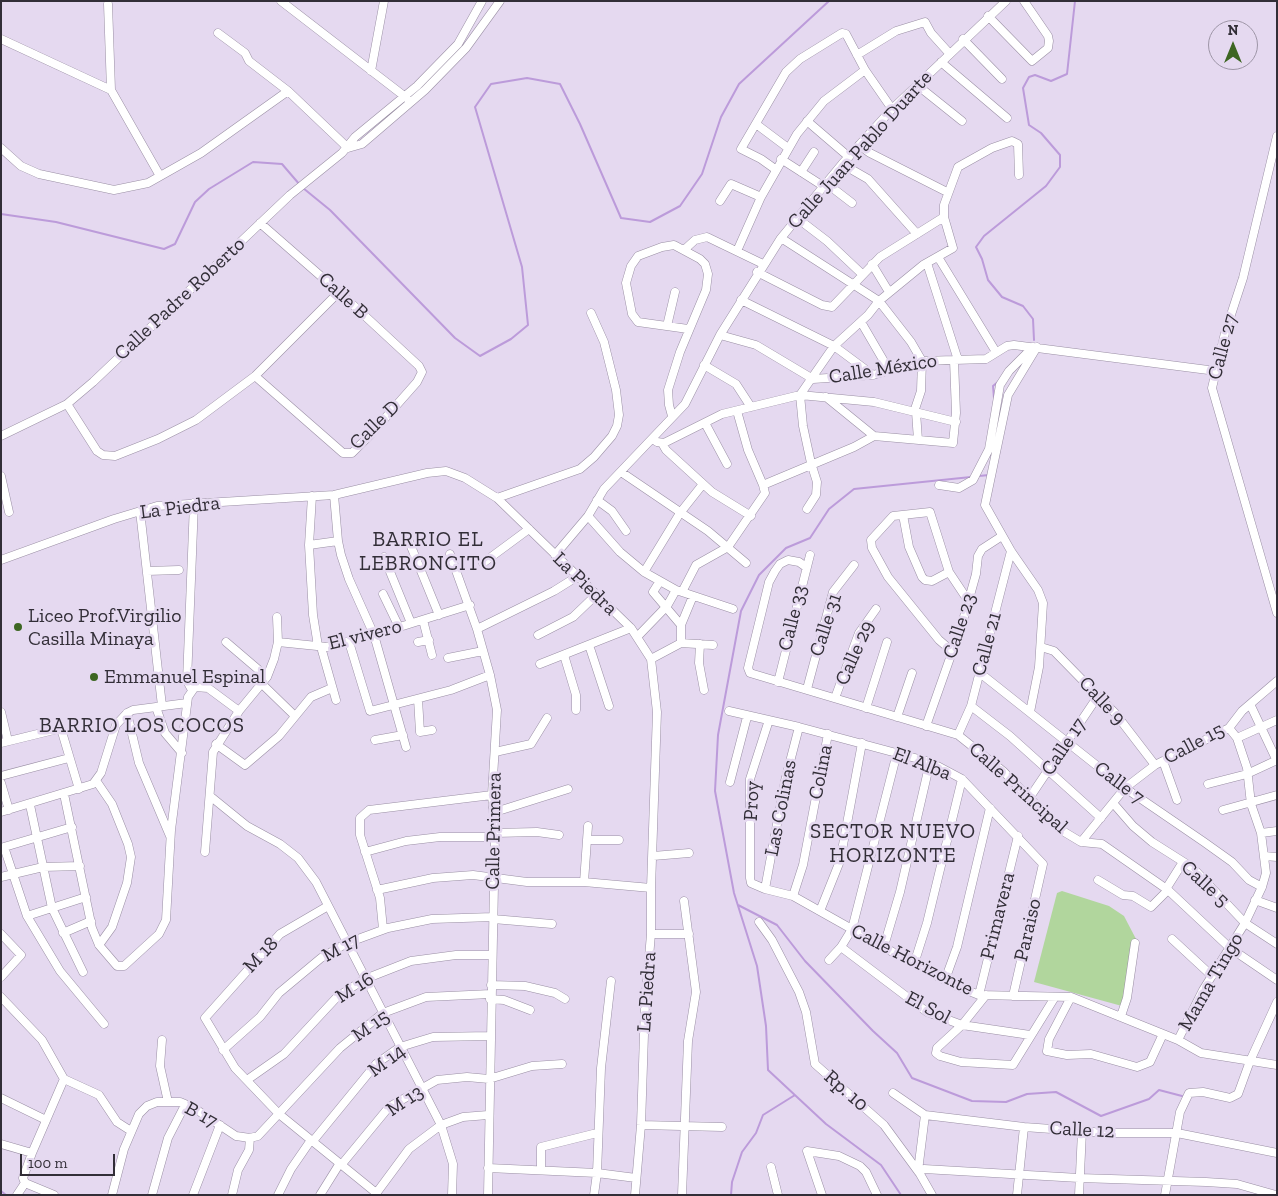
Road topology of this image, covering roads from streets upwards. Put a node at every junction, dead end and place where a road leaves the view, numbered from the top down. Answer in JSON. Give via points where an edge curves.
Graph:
{"nodes":[{"id":1,"x":281,"y":1,"type":"edge"},
{"id":2,"x":384,"y":1,"type":"edge"},
{"id":3,"x":482,"y":1,"type":"edge"},
{"id":4,"x":500,"y":1,"type":"edge"},
{"id":5,"x":1006,"y":1,"type":"edge"},
{"id":6,"x":1024,"y":1,"type":"edge"},
{"id":7,"x":108,"y":4,"type":"dead end"},
{"id":8,"x":988,"y":16,"type":"junction"},
{"id":9,"x":218,"y":33,"type":"dead end"},
{"id":10,"x":1,"y":39,"type":"edge"},
{"id":11,"x":963,"y":39,"type":"junction"},
{"id":12,"x":949,"y":53,"type":"junction"},
{"id":13,"x":857,"y":55,"type":"junction"},
{"id":14,"x":941,"y":62,"type":"junction"},
{"id":15,"x":865,"y":70,"type":"junction"},
{"id":16,"x":371,"y":71,"type":"junction"},
{"id":17,"x":1002,"y":79,"type":"dead end"},
{"id":18,"x":917,"y":85,"type":"junction"},
{"id":19,"x":111,"y":90,"type":"junction"},
{"id":20,"x":288,"y":91,"type":"junction"},
{"id":21,"x":409,"y":99,"type":"junction"},
{"id":22,"x":892,"y":108,"type":"junction"},
{"id":23,"x":1007,"y":118,"type":"dead end"},
{"id":24,"x":807,"y":121,"type":"junction"},
{"id":25,"x":962,"y":121,"type":"dead end"},
{"id":26,"x":756,"y":124,"type":"junction"},
{"id":27,"x":1277,"y":136,"type":"edge"},
{"id":28,"x":859,"y":145,"type":"junction"},
{"id":29,"x":1,"y":148,"type":"edge"},
{"id":30,"x":348,"y":148,"type":"junction"},
{"id":31,"x":788,"y":148,"type":"junction"},
{"id":32,"x":814,"y":152,"type":"dead end"},
{"id":33,"x":848,"y":157,"type":"junction"},
{"id":34,"x":780,"y":159,"type":"junction"},
{"id":35,"x":842,"y":164,"type":"junction"},
{"id":36,"x":775,"y":169,"type":"junction"},
{"id":37,"x":801,"y":172,"type":"junction"},
{"id":38,"x":1019,"y":175,"type":"dead end"},
{"id":39,"x":160,"y":176,"type":"junction"},
{"id":40,"x":824,"y":185,"type":"junction"},
{"id":41,"x":947,"y":192,"type":"junction"},
{"id":42,"x":761,"y":196,"type":"junction"},
{"id":43,"x":720,"y":201,"type":"dead end"},
{"id":44,"x":852,"y":203,"type":"dead end"},
{"id":45,"x":944,"y":217,"type":"junction"},
{"id":46,"x":797,"y":218,"type":"junction"},
{"id":47,"x":260,"y":223,"type":"junction"},
{"id":48,"x":917,"y":234,"type":"junction"},
{"id":49,"x":780,"y":238,"type":"junction"},
{"id":50,"x":684,"y":250,"type":"junction"},
{"id":51,"x":738,"y":251,"type":"junction"},
{"id":52,"x":938,"y":257,"type":"junction"},
{"id":53,"x":927,"y":263,"type":"junction"},
{"id":54,"x":762,"y":264,"type":"junction"},
{"id":55,"x":872,"y":264,"type":"junction"},
{"id":56,"x":757,"y":272,"type":"junction"},
{"id":57,"x":862,"y":274,"type":"junction"},
{"id":58,"x":854,"y":284,"type":"junction"},
{"id":59,"x":339,"y":292,"type":"junction"},
{"id":60,"x":675,"y":292,"type":"dead end"},
{"id":61,"x":889,"y":292,"type":"junction"},
{"id":62,"x":741,"y":300,"type":"junction"},
{"id":63,"x":879,"y":301,"type":"junction"},
{"id":64,"x":591,"y":313,"type":"dead end"},
{"id":65,"x":861,"y":322,"type":"junction"},
{"id":66,"x":667,"y":326,"type":"junction"},
{"id":67,"x":688,"y":329,"type":"junction"},
{"id":68,"x":720,"y":335,"type":"junction"},
{"id":69,"x":834,"y":346,"type":"junction"},
{"id":70,"x":1034,"y":347,"type":"junction"},
{"id":71,"x":996,"y":352,"type":"junction"},
{"id":72,"x":922,"y":360,"type":"junction"},
{"id":73,"x":956,"y":360,"type":"junction"},
{"id":74,"x":704,"y":364,"type":"junction"},
{"id":75,"x":889,"y":370,"type":"junction"},
{"id":76,"x":1216,"y":370,"type":"junction"},
{"id":77,"x":422,"y":372,"type":"joint"},
{"id":78,"x":873,"y":375,"type":"junction"},
{"id":79,"x":255,"y":376,"type":"junction"},
{"id":80,"x":813,"y":379,"type":"junction"},
{"id":81,"x":800,"y":395,"type":"junction"},
{"id":82,"x":826,"y":397,"type":"junction"},
{"id":83,"x":67,"y":404,"type":"junction"},
{"id":84,"x":751,"y":407,"type":"junction"},
{"id":85,"x":737,"y":410,"type":"junction"},
{"id":86,"x":915,"y":412,"type":"junction"},
{"id":87,"x":672,"y":416,"type":"junction"},
{"id":88,"x":956,"y":422,"type":"junction"},
{"id":89,"x":705,"y":423,"type":"junction"},
{"id":90,"x":1,"y":436,"type":"edge"},
{"id":91,"x":874,"y":436,"type":"junction"},
{"id":92,"x":653,"y":439,"type":"junction"},
{"id":93,"x":918,"y":440,"type":"junction"},
{"id":94,"x":662,"y":443,"type":"junction"},
{"id":95,"x":811,"y":463,"type":"junction"},
{"id":96,"x":727,"y":464,"type":"dead end"},
{"id":97,"x":621,"y":472,"type":"junction"},
{"id":98,"x":1,"y":476,"type":"edge"},
{"id":99,"x":703,"y":484,"type":"junction"},
{"id":100,"x":763,"y":485,"type":"junction"},
{"id":101,"x":939,"y":485,"type":"dead end"},
{"id":102,"x":334,"y":495,"type":"junction"},
{"id":103,"x":312,"y":496,"type":"junction"},
{"id":104,"x":497,"y":498,"type":"junction"},
{"id":105,"x":597,"y":500,"type":"junction"},
{"id":106,"x":194,"y":503,"type":"junction"},
{"id":107,"x":807,"y":509,"type":"dead end"},
{"id":108,"x":140,"y":511,"type":"junction"},
{"id":109,"x":9,"y":512,"type":"dead end"},
{"id":110,"x":680,"y":513,"type":"junction"},
{"id":111,"x":902,"y":515,"type":"junction"},
{"id":112,"x":588,"y":516,"type":"junction"},
{"id":113,"x":751,"y":516,"type":"junction"},
{"id":114,"x":529,"y":529,"type":"junction"},
{"id":115,"x":626,"y":530,"type":"dead end"},
{"id":116,"x":1002,"y":536,"type":"junction"},
{"id":117,"x":408,"y":539,"type":"dead end"},
{"id":118,"x":338,"y":541,"type":"junction"},
{"id":119,"x":309,"y":545,"type":"junction"},
{"id":120,"x":728,"y":547,"type":"junction"},
{"id":121,"x":1011,"y":551,"type":"junction"},
{"id":122,"x":450,"y":554,"type":"dead end"},
{"id":123,"x":555,"y":555,"type":"junction"},
{"id":124,"x":810,"y":555,"type":"dead end"},
{"id":125,"x":384,"y":557,"type":"dead end"},
{"id":126,"x":1,"y":560,"type":"edge"},
{"id":127,"x":483,"y":562,"type":"dead end"},
{"id":128,"x":746,"y":563,"type":"dead end"},
{"id":129,"x":854,"y":564,"type":"dead end"},
{"id":130,"x":806,"y":567,"type":"junction"},
{"id":131,"x":179,"y":570,"type":"dead end"},
{"id":132,"x":146,"y":571,"type":"junction"},
{"id":133,"x":644,"y":572,"type":"junction"},
{"id":134,"x":949,"y":572,"type":"junction"},
{"id":135,"x":578,"y":576,"type":"junction"},
{"id":136,"x":660,"y":581,"type":"junction"},
{"id":137,"x":679,"y":591,"type":"junction"},
{"id":138,"x":383,"y":594,"type":"dead end"},
{"id":139,"x":596,"y":595,"type":"junction"},
{"id":140,"x":693,"y":596,"type":"junction"},
{"id":141,"x":969,"y":602,"type":"junction"},
{"id":142,"x":470,"y":605,"type":"junction"},
{"id":143,"x":668,"y":606,"type":"junction"},
{"id":144,"x":733,"y":609,"type":"dead end"},
{"id":145,"x":876,"y":609,"type":"dead end"},
{"id":146,"x":1277,"y":613,"type":"edge"},
{"id":147,"x":439,"y":615,"type":"junction"},
{"id":148,"x":276,"y":617,"type":"dead end"},
{"id":149,"x":423,"y":620,"type":"junction"},
{"id":150,"x":412,"y":623,"type":"junction"},
{"id":151,"x":681,"y":625,"type":"junction"},
{"id":152,"x":399,"y":627,"type":"junction"},
{"id":153,"x":631,"y":628,"type":"junction"},
{"id":154,"x":477,"y":629,"type":"junction"},
{"id":155,"x":374,"y":635,"type":"junction"},
{"id":156,"x":538,"y":635,"type":"dead end"},
{"id":157,"x":638,"y":636,"type":"junction"},
{"id":158,"x":429,"y":640,"type":"junction"},
{"id":159,"x":226,"y":642,"type":"dead end"},
{"id":160,"x":278,"y":642,"type":"junction"},
{"id":161,"x":349,"y":642,"type":"junction"},
{"id":162,"x":418,"y":642,"type":"dead end"},
{"id":163,"x":887,"y":642,"type":"dead end"},
{"id":164,"x":681,"y":643,"type":"junction"},
{"id":165,"x":700,"y":644,"type":"junction"},
{"id":166,"x":589,"y":645,"type":"junction"},
{"id":167,"x":713,"y":645,"type":"dead end"},
{"id":168,"x":320,"y":646,"type":"junction"},
{"id":169,"x":1041,"y":647,"type":"junction"},
{"id":170,"x":483,"y":651,"type":"junction"},
{"id":171,"x":952,"y":651,"type":"junction"},
{"id":172,"x":432,"y":655,"type":"dead end"},
{"id":173,"x":564,"y":655,"type":"junction"},
{"id":174,"x":448,"y":658,"type":"dead end"},
{"id":175,"x":651,"y":658,"type":"junction"},
{"id":176,"x":540,"y":664,"type":"dead end"},
{"id":177,"x":912,"y":673,"type":"dead end"},
{"id":178,"x":980,"y":673,"type":"junction"},
{"id":179,"x":490,"y":675,"type":"junction"},
{"id":180,"x":267,"y":677,"type":"junction"},
{"id":181,"x":778,"y":682,"type":"junction"},
{"id":182,"x":1277,"y":682,"type":"edge"},
{"id":183,"x":262,"y":684,"type":"junction"},
{"id":184,"x":332,"y":688,"type":"junction"},
{"id":185,"x":807,"y":689,"type":"junction"},
{"id":186,"x":192,"y":690,"type":"junction"},
{"id":187,"x":704,"y":690,"type":"dead end"},
{"id":188,"x":1098,"y":696,"type":"junction"},
{"id":189,"x":835,"y":698,"type":"junction"},
{"id":190,"x":418,"y":699,"type":"junction"},
{"id":191,"x":336,"y":700,"type":"dead end"},
{"id":192,"x":187,"y":703,"type":"junction"},
{"id":193,"x":395,"y":704,"type":"junction"},
{"id":194,"x":1250,"y":704,"type":"junction"},
{"id":195,"x":159,"y":706,"type":"junction"},
{"id":196,"x":609,"y":706,"type":"dead end"},
{"id":197,"x":971,"y":706,"type":"junction"},
{"id":198,"x":866,"y":708,"type":"junction"},
{"id":199,"x":576,"y":710,"type":"dead end"},
{"id":200,"x":239,"y":711,"type":"junction"},
{"id":201,"x":729,"y":711,"type":"dead end"},
{"id":202,"x":1,"y":712,"type":"edge"},
{"id":203,"x":1030,"y":712,"type":"junction"},
{"id":204,"x":127,"y":713,"type":"junction"},
{"id":205,"x":295,"y":716,"type":"junction"},
{"id":206,"x":747,"y":717,"type":"junction"},
{"id":207,"x":897,"y":717,"type":"junction"},
{"id":208,"x":547,"y":718,"type":"dead end"},
{"id":209,"x":769,"y":720,"type":"junction"},
{"id":210,"x":1277,"y":720,"type":"edge"},
{"id":211,"x":926,"y":726,"type":"junction"},
{"id":212,"x":799,"y":727,"type":"junction"},
{"id":213,"x":1263,"y":727,"type":"junction"},
{"id":214,"x":1229,"y":728,"type":"junction"},
{"id":215,"x":432,"y":730,"type":"dead end"},
{"id":216,"x":828,"y":734,"type":"junction"},
{"id":217,"x":403,"y":735,"type":"junction"},
{"id":218,"x":958,"y":735,"type":"junction"},
{"id":219,"x":1237,"y":738,"type":"junction"},
{"id":220,"x":375,"y":740,"type":"dead end"},
{"id":221,"x":1066,"y":741,"type":"junction"},
{"id":222,"x":5,"y":742,"type":"edge"},
{"id":223,"x":216,"y":744,"type":"junction"},
{"id":224,"x":862,"y":744,"type":"junction"},
{"id":225,"x":406,"y":747,"type":"dead end"},
{"id":226,"x":182,"y":752,"type":"junction"},
{"id":227,"x":495,"y":752,"type":"junction"},
{"id":228,"x":897,"y":753,"type":"junction"},
{"id":229,"x":69,"y":758,"type":"junction"},
{"id":230,"x":1277,"y":760,"type":"edge"},
{"id":231,"x":1163,"y":761,"type":"junction"},
{"id":232,"x":930,"y":762,"type":"junction"},
{"id":233,"x":1155,"y":765,"type":"junction"},
{"id":234,"x":1049,"y":771,"type":"junction"},
{"id":235,"x":1247,"y":774,"type":"junction"},
{"id":236,"x":1,"y":776,"type":"edge"},
{"id":237,"x":962,"y":780,"type":"junction"},
{"id":238,"x":97,"y":782,"type":"junction"},
{"id":239,"x":730,"y":782,"type":"dead end"},
{"id":240,"x":1,"y":784,"type":"edge"},
{"id":241,"x":1208,"y":784,"type":"dead end"},
{"id":242,"x":1125,"y":788,"type":"junction"},
{"id":243,"x":78,"y":789,"type":"junction"},
{"id":244,"x":568,"y":789,"type":"dead end"},
{"id":245,"x":64,"y":794,"type":"junction"},
{"id":246,"x":492,"y":795,"type":"junction"},
{"id":247,"x":1277,"y":795,"type":"edge"},
{"id":248,"x":210,"y":796,"type":"junction"},
{"id":249,"x":1030,"y":797,"type":"junction"},
{"id":250,"x":1177,"y":800,"type":"dead end"},
{"id":251,"x":1113,"y":803,"type":"junction"},
{"id":252,"x":1251,"y":804,"type":"junction"},
{"id":253,"x":30,"y":805,"type":"junction"},
{"id":254,"x":990,"y":808,"type":"junction"},
{"id":255,"x":1222,"y":810,"type":"dead end"},
{"id":256,"x":5,"y":811,"type":"edge"},
{"id":257,"x":495,"y":812,"type":"junction"},
{"id":258,"x":1101,"y":818,"type":"junction"},
{"id":259,"x":588,"y":826,"type":"dead end"},
{"id":260,"x":72,"y":828,"type":"junction"},
{"id":261,"x":1277,"y":831,"type":"edge"},
{"id":262,"x":1261,"y":833,"type":"junction"},
{"id":263,"x":495,"y":835,"type":"junction"},
{"id":264,"x":559,"y":835,"type":"dead end"},
{"id":265,"x":1018,"y":836,"type":"junction"},
{"id":266,"x":36,"y":837,"type":"junction"},
{"id":267,"x":171,"y":838,"type":"junction"},
{"id":268,"x":587,"y":840,"type":"junction"},
{"id":269,"x":619,"y":840,"type":"dead end"},
{"id":270,"x":1081,"y":842,"type":"junction"},
{"id":271,"x":3,"y":847,"type":"edge"},
{"id":272,"x":205,"y":852,"type":"dead end"},
{"id":273,"x":365,"y":852,"type":"junction"},
{"id":274,"x":689,"y":853,"type":"dead end"},
{"id":275,"x":653,"y":856,"type":"junction"},
{"id":276,"x":1264,"y":856,"type":"junction"},
{"id":277,"x":1277,"y":857,"type":"edge"},
{"id":278,"x":1183,"y":862,"type":"junction"},
{"id":279,"x":1043,"y":864,"type":"joint"},
{"id":280,"x":80,"y":866,"type":"junction"},
{"id":281,"x":43,"y":867,"type":"junction"},
{"id":282,"x":12,"y":873,"type":"junction"},
{"id":283,"x":494,"y":876,"type":"junction"},
{"id":284,"x":1,"y":877,"type":"edge"},
{"id":285,"x":1098,"y":880,"type":"dead end"},
{"id":286,"x":584,"y":882,"type":"junction"},
{"id":287,"x":752,"y":883,"type":"joint"},
{"id":288,"x":1262,"y":887,"type":"junction"},
{"id":289,"x":650,"y":888,"type":"junction"},
{"id":290,"x":765,"y":889,"type":"junction"},
{"id":291,"x":377,"y":890,"type":"junction"},
{"id":292,"x":1167,"y":890,"type":"junction"},
{"id":293,"x":793,"y":896,"type":"junction"},
{"id":294,"x":86,"y":897,"type":"junction"},
{"id":295,"x":1255,"y":900,"type":"junction"},
{"id":296,"x":684,"y":901,"type":"dead end"},
{"id":297,"x":52,"y":906,"type":"junction"},
{"id":298,"x":328,"y":906,"type":"junction"},
{"id":299,"x":1277,"y":908,"type":"edge"},
{"id":300,"x":820,"y":912,"type":"junction"},
{"id":301,"x":27,"y":916,"type":"junction"},
{"id":302,"x":493,"y":918,"type":"junction"},
{"id":303,"x":91,"y":921,"type":"junction"},
{"id":304,"x":759,"y":922,"type":"dead end"},
{"id":305,"x":1245,"y":923,"type":"junction"},
{"id":306,"x":552,"y":924,"type":"dead end"},
{"id":307,"x":383,"y":929,"type":"junction"},
{"id":308,"x":852,"y":929,"type":"junction"},
{"id":309,"x":63,"y":933,"type":"junction"},
{"id":310,"x":1,"y":934,"type":"edge"},
{"id":311,"x":651,"y":934,"type":"junction"},
{"id":312,"x":689,"y":934,"type":"junction"},
{"id":313,"x":1172,"y":939,"type":"dead end"},
{"id":314,"x":1134,"y":943,"type":"dead end"},
{"id":315,"x":347,"y":944,"type":"junction"},
{"id":316,"x":1277,"y":944,"type":"edge"},
{"id":317,"x":99,"y":945,"type":"junction"},
{"id":318,"x":884,"y":946,"type":"junction"},
{"id":319,"x":841,"y":947,"type":"junction"},
{"id":320,"x":1230,"y":948,"type":"junction"},
{"id":321,"x":492,"y":955,"type":"junction"},
{"id":322,"x":828,"y":960,"type":"dead end"},
{"id":323,"x":914,"y":964,"type":"junction"},
{"id":324,"x":83,"y":972,"type":"dead end"},
{"id":325,"x":1212,"y":976,"type":"junction"},
{"id":326,"x":1,"y":977,"type":"edge"},
{"id":327,"x":365,"y":979,"type":"junction"},
{"id":328,"x":945,"y":980,"type":"junction"},
{"id":329,"x":1277,"y":980,"type":"edge"},
{"id":330,"x":611,"y":981,"type":"dead end"},
{"id":331,"x":491,"y":985,"type":"junction"},
{"id":332,"x":982,"y":995,"type":"junction"},
{"id":333,"x":1013,"y":996,"type":"junction"},
{"id":334,"x":1,"y":997,"type":"edge"},
{"id":335,"x":491,"y":997,"type":"junction"},
{"id":336,"x":1055,"y":997,"type":"junction"},
{"id":337,"x":1071,"y":997,"type":"junction"},
{"id":338,"x":565,"y":999,"type":"dead end"},
{"id":339,"x":1277,"y":1002,"type":"edge"},
{"id":340,"x":530,"y":1010,"type":"dead end"},
{"id":341,"x":383,"y":1013,"type":"junction"},
{"id":342,"x":1121,"y":1016,"type":"junction"},
{"id":343,"x":104,"y":1024,"type":"dead end"},
{"id":344,"x":962,"y":1025,"type":"junction"},
{"id":345,"x":1163,"y":1034,"type":"junction"},
{"id":346,"x":1030,"y":1035,"type":"junction"},
{"id":347,"x":490,"y":1036,"type":"junction"},
{"id":348,"x":162,"y":1040,"type":"dead end"},
{"id":349,"x":1178,"y":1040,"type":"junction"},
{"id":350,"x":400,"y":1047,"type":"junction"},
{"id":351,"x":223,"y":1050,"type":"junction"},
{"id":352,"x":1250,"y":1061,"type":"junction"},
{"id":353,"x":562,"y":1064,"type":"dead end"},
{"id":354,"x":1277,"y":1065,"type":"edge"},
{"id":355,"x":64,"y":1079,"type":"junction"},
{"id":356,"x":489,"y":1079,"type":"junction"},
{"id":357,"x":247,"y":1080,"type":"junction"},
{"id":358,"x":422,"y":1089,"type":"junction"},
{"id":359,"x":893,"y":1093,"type":"dead end"},
{"id":360,"x":1,"y":1098,"type":"edge"},
{"id":361,"x":168,"y":1102,"type":"junction"},
{"id":362,"x":185,"y":1105,"type":"junction"},
{"id":363,"x":279,"y":1114,"type":"junction"},
{"id":364,"x":488,"y":1115,"type":"junction"},
{"id":365,"x":925,"y":1115,"type":"junction"},
{"id":366,"x":46,"y":1120,"type":"junction"},
{"id":367,"x":220,"y":1125,"type":"junction"},
{"id":368,"x":440,"y":1126,"type":"junction"},
{"id":369,"x":640,"y":1126,"type":"junction"},
{"id":370,"x":683,"y":1126,"type":"junction"},
{"id":371,"x":722,"y":1127,"type":"dead end"},
{"id":372,"x":1024,"y":1127,"type":"junction"},
{"id":373,"x":1177,"y":1129,"type":"junction"},
{"id":374,"x":131,"y":1131,"type":"junction"},
{"id":375,"x":1082,"y":1131,"type":"junction"},
{"id":376,"x":597,"y":1133,"type":"junction"},
{"id":377,"x":250,"y":1138,"type":"junction"},
{"id":378,"x":312,"y":1140,"type":"junction"},
{"id":379,"x":1,"y":1144,"type":"edge"},
{"id":380,"x":1277,"y":1152,"type":"edge"},
{"id":381,"x":32,"y":1153,"type":"junction"},
{"id":382,"x":341,"y":1163,"type":"junction"},
{"id":383,"x":771,"y":1167,"type":"dead end"},
{"id":384,"x":488,"y":1168,"type":"junction"},
{"id":385,"x":541,"y":1170,"type":"junction"},
{"id":386,"x":918,"y":1171,"type":"junction"},
{"id":387,"x":597,"y":1174,"type":"junction"},
{"id":388,"x":1020,"y":1174,"type":"junction"},
{"id":389,"x":636,"y":1178,"type":"junction"},
{"id":390,"x":1079,"y":1178,"type":"junction"},
{"id":391,"x":1169,"y":1180,"type":"junction"},
{"id":392,"x":26,"y":1183,"type":"junction"},
{"id":393,"x":375,"y":1193,"type":"edge"},
{"id":394,"x":1265,"y":1193,"type":"edge"},
{"id":395,"x":17,"y":1195,"type":"edge"},
{"id":396,"x":54,"y":1195,"type":"edge"},
{"id":397,"x":112,"y":1195,"type":"edge"},
{"id":398,"x":152,"y":1195,"type":"edge"},
{"id":399,"x":193,"y":1195,"type":"edge"},
{"id":400,"x":232,"y":1195,"type":"edge"},
{"id":401,"x":278,"y":1195,"type":"edge"},
{"id":402,"x":320,"y":1195,"type":"edge"},
{"id":403,"x":452,"y":1195,"type":"edge"},
{"id":404,"x":488,"y":1195,"type":"edge"},
{"id":405,"x":594,"y":1195,"type":"edge"},
{"id":406,"x":634,"y":1195,"type":"edge"},
{"id":407,"x":682,"y":1195,"type":"edge"},
{"id":408,"x":778,"y":1195,"type":"edge"},
{"id":409,"x":822,"y":1195,"type":"edge"},
{"id":410,"x":877,"y":1195,"type":"edge"},
{"id":411,"x":932,"y":1195,"type":"edge"},
{"id":412,"x":1017,"y":1195,"type":"edge"},
{"id":413,"x":1079,"y":1195,"type":"edge"},
{"id":414,"x":1166,"y":1195,"type":"edge"},
{"id":415,"x":1276,"y":1195,"type":"edge"}],
"edges":[{"from":1,"to":16,"type":"street"},
{"from":2,"to":16,"type":"street"},
{"from":3,"to":21,"type":"street","via":[[458,44]]},
{"from":4,"to":21,"type":"street","via":[[466,48]]},
{"from":5,"to":8,"type":"street","name":"Calle Juan Pablo Duarte"},
{"from":6,"to":8,"type":"street","via":[[1048,36],[1048,48],[1032,62]]},
{"from":7,"to":19,"type":"street"},
{"from":8,"to":11,"type":"street","name":"Calle Juan Pablo Duarte"},
{"from":9,"to":20,"type":"street"},
{"from":10,"to":19,"type":"street"},
{"from":11,"to":12,"type":"street","name":"Calle Juan Pablo Duarte"},
{"from":11,"to":17,"type":"street"},
{"from":12,"to":13,"type":"street","via":[[925,22],[896,30]]},
{"from":12,"to":14,"type":"street","name":"Calle Juan Pablo Duarte"},
{"from":13,"to":15,"type":"street"},
{"from":13,"to":26,"type":"street","via":[[844,32],[800,59],[786,72]]},
{"from":14,"to":18,"type":"street","name":"Calle Juan Pablo Duarte"},
{"from":14,"to":23,"type":"street"},
{"from":15,"to":22,"type":"street"},
{"from":15,"to":24,"type":"street","via":[[824,101]]},
{"from":16,"to":21,"type":"street"},
{"from":18,"to":22,"type":"street","name":"Calle Juan Pablo Duarte"},
{"from":18,"to":25,"type":"street"},
{"from":19,"to":39,"type":"street"},
{"from":20,"to":30,"type":"street"},
{"from":20,"to":39,"type":"street","via":[[201,153]]},
{"from":21,"to":30,"type":"street","name":"Calle Padre Roberto","via":[[362,144]]},
{"from":22,"to":28,"type":"street","name":"Calle Juan Pablo Duarte"},
{"from":24,"to":31,"type":"street"},
{"from":24,"to":33,"type":"street"},
{"from":26,"to":31,"type":"street"},
{"from":26,"to":36,"type":"street","via":[[741,149]]},
{"from":27,"to":76,"type":"street","name":"Calle 27","via":[[1243,278]]},
{"from":28,"to":33,"type":"street","name":"Calle Juan Pablo Duarte"},
{"from":28,"to":41,"type":"street"},
{"from":29,"to":39,"type":"street","via":[[20,166],[39,174],[97,188],[114,190],[148,183]]},
{"from":30,"to":47,"type":"street","name":"Calle Padre Roberto","via":[[290,194]]},
{"from":31,"to":34,"type":"street"},
{"from":32,"to":37,"type":"street"},
{"from":33,"to":35,"type":"street","name":"Calle Juan Pablo Duarte"},
{"from":34,"to":36,"type":"street"},
{"from":34,"to":37,"type":"street"},
{"from":35,"to":40,"type":"street","name":"Calle Juan Pablo Duarte"},
{"from":35,"to":48,"type":"street","via":[[868,179]]},
{"from":36,"to":42,"type":"street"},
{"from":37,"to":40,"type":"street"},
{"from":38,"to":41,"type":"street","via":[[1018,144],[1012,141],[958,167]]},
{"from":40,"to":44,"type":"street"},
{"from":40,"to":46,"type":"street","name":"Calle Juan Pablo Duarte"},
{"from":41,"to":45,"type":"street"},
{"from":42,"to":43,"type":"street","via":[[731,184]]},
{"from":42,"to":51,"type":"street"},
{"from":45,"to":48,"type":"street"},
{"from":45,"to":52,"type":"street","via":[[953,248]]},
{"from":46,"to":49,"type":"street","name":"Calle Juan Pablo Duarte"},
{"from":46,"to":57,"type":"street"},
{"from":47,"to":59,"type":"street","name":"Calle B"},
{"from":47,"to":83,"type":"street","name":"Calle Padre Roberto","via":[[186,296]]},
{"from":48,"to":55,"type":"street"},
{"from":49,"to":54,"type":"street","name":"Calle Juan Pablo Duarte"},
{"from":49,"to":58,"type":"street"},
{"from":50,"to":51,"type":"street","via":[[694,240],[707,237]]},
{"from":50,"to":66,"type":"street","via":[[670,245],[647,252],[633,260],[628,274],[626,291],[632,314],[638,322]]},
{"from":50,"to":67,"type":"street","via":[[705,264],[708,274],[706,290]]},
{"from":51,"to":54,"type":"street"},
{"from":52,"to":53,"type":"street"},
{"from":52,"to":71,"type":"street"},
{"from":53,"to":61,"type":"street"},
{"from":53,"to":73,"type":"street"},
{"from":54,"to":56,"type":"street","name":"Calle Juan Pablo Duarte"},
{"from":55,"to":57,"type":"street"},
{"from":55,"to":61,"type":"street"},
{"from":56,"to":58,"type":"street","via":[[828,307],[832,307]]},
{"from":56,"to":62,"type":"street","name":"Calle Juan Pablo Duarte"},
{"from":57,"to":58,"type":"street"},
{"from":58,"to":63,"type":"street"},
{"from":59,"to":77,"type":"street","name":"Calle B"},
{"from":59,"to":79,"type":"street"},
{"from":60,"to":66,"type":"street"},
{"from":61,"to":63,"type":"street"},
{"from":62,"to":68,"type":"street","name":"Calle Juan Pablo Duarte"},
{"from":62,"to":69,"type":"street"},
{"from":63,"to":65,"type":"street"},
{"from":63,"to":72,"type":"street"},
{"from":64,"to":104,"type":"street","via":[[604,342],[616,390],[617,426],[600,450],[580,469]]},
{"from":65,"to":69,"type":"street"},
{"from":65,"to":75,"type":"street"},
{"from":66,"to":67,"type":"street"},
{"from":67,"to":87,"type":"street","via":[[668,390]]},
{"from":68,"to":74,"type":"street","name":"Calle Juan Pablo Duarte"},
{"from":68,"to":80,"type":"street","via":[[756,345]]},
{"from":69,"to":78,"type":"street"},
{"from":69,"to":80,"type":"street"},
{"from":70,"to":71,"type":"street","name":"Calle México","via":[[1007,346]]},
{"from":70,"to":76,"type":"street","name":"Calle México"},
{"from":70,"to":101,"type":"street","via":[[1008,371],[1000,385],[989,449],[973,480],[958,488]]},
{"from":70,"to":116,"type":"street","via":[[1008,395],[986,499],[988,513]]},
{"from":71,"to":73,"type":"street","name":"Calle México","via":[[986,359]]},
{"from":72,"to":73,"type":"street","name":"Calle México"},
{"from":72,"to":75,"type":"street","name":"Calle México"},
{"from":72,"to":86,"type":"street","via":[[921,391]]},
{"from":73,"to":88,"type":"street"},
{"from":74,"to":84,"type":"street","via":[[736,384]]},
{"from":74,"to":87,"type":"street","name":"Calle Juan Pablo Duarte","via":[[685,404]]},
{"from":75,"to":78,"type":"street","name":"Calle México"},
{"from":76,"to":146,"type":"street","name":"Calle 27","via":[[1212,388],[1215,403]]},
{"from":77,"to":79,"type":"street","name":"Calle D","via":[[371,434],[352,452],[342,453]]},
{"from":78,"to":80,"type":"street","name":"Calle México"},
{"from":79,"to":83,"type":"street","via":[[196,420],[115,456],[97,451]]},
{"from":80,"to":81,"type":"street","name":"Calle México"},
{"from":81,"to":82,"type":"street"},
{"from":81,"to":84,"type":"street"},
{"from":81,"to":95,"type":"street"},
{"from":82,"to":86,"type":"street","via":[[874,402]]},
{"from":82,"to":91,"type":"street"},
{"from":83,"to":90,"type":"street","name":"Calle Padre Roberto"},
{"from":84,"to":85,"type":"street"},
{"from":85,"to":89,"type":"street"},
{"from":85,"to":100,"type":"street","via":[[748,450]]},
{"from":86,"to":88,"type":"street"},
{"from":86,"to":93,"type":"street"},
{"from":87,"to":92,"type":"street","name":"Calle Juan Pablo Duarte"},
{"from":88,"to":93,"type":"street","via":[[953,443]]},
{"from":89,"to":94,"type":"street"},
{"from":89,"to":96,"type":"street"},
{"from":91,"to":93,"type":"street"},
{"from":91,"to":95,"type":"street","via":[[854,448]]},
{"from":92,"to":94,"type":"street"},
{"from":92,"to":97,"type":"street","name":"Calle Juan Pablo Duarte"},
{"from":94,"to":99,"type":"street"},
{"from":95,"to":100,"type":"street"},
{"from":95,"to":107,"type":"street","via":[[817,489]]},
{"from":97,"to":105,"type":"street","name":"Calle Juan Pablo Duarte"},
{"from":97,"to":110,"type":"street"},
{"from":98,"to":109,"type":"street"},
{"from":99,"to":110,"type":"street"},
{"from":99,"to":113,"type":"street"},
{"from":100,"to":113,"type":"street","via":[[765,493]]},
{"from":102,"to":103,"type":"street","name":"La Piedra"},
{"from":102,"to":104,"type":"street","name":"La Piedra","via":[[440,471],[465,478]]},
{"from":102,"to":118,"type":"street"},
{"from":103,"to":106,"type":"street","name":"La Piedra"},
{"from":103,"to":119,"type":"street"},
{"from":104,"to":114,"type":"street","name":"La Piedra"},
{"from":105,"to":112,"type":"street","name":"Calle Juan Pablo Duarte"},
{"from":105,"to":115,"type":"street","via":[[612,511]]},
{"from":106,"to":108,"type":"street","name":"La Piedra"},
{"from":106,"to":186,"type":"street","via":[[187,681]]},
{"from":108,"to":126,"type":"street","name":"La Piedra"},
{"from":108,"to":132,"type":"street"},
{"from":110,"to":120,"type":"street"},
{"from":110,"to":133,"type":"street"},
{"from":111,"to":134,"type":"street","via":[[930,512]]},
{"from":111,"to":134,"type":"street","via":[[909,547],[922,577],[932,581]]},
{"from":111,"to":171,"type":"street","via":[[893,516],[871,540],[872,548],[888,577],[939,640]]},
{"from":112,"to":123,"type":"street","name":"Calle Juan Pablo Duarte"},
{"from":112,"to":133,"type":"street","via":[[620,552]]},
{"from":113,"to":120,"type":"street"},
{"from":114,"to":123,"type":"street","name":"La Piedra"},
{"from":114,"to":127,"type":"street"},
{"from":116,"to":121,"type":"street"},
{"from":116,"to":141,"type":"street","name":"Calle 23","via":[[982,549]]},
{"from":117,"to":147,"type":"street"},
{"from":118,"to":119,"type":"street"},
{"from":118,"to":155,"type":"street","via":[[349,578]]},
{"from":119,"to":168,"type":"street","via":[[313,615]]},
{"from":120,"to":128,"type":"street"},
{"from":120,"to":137,"type":"street","via":[[696,564]]},
{"from":121,"to":169,"type":"street","via":[[1043,603]]},
{"from":121,"to":178,"type":"street","name":"Calle 21"},
{"from":122,"to":142,"type":"street","name":"Calle Primera"},
{"from":123,"to":135,"type":"street","name":"La Piedra"},
{"from":124,"to":130,"type":"street","name":"Calle 33"},
{"from":125,"to":150,"type":"street"},
{"from":129,"to":185,"type":"street","name":"Calle 31","via":[[833,592]]},
{"from":130,"to":181,"type":"street","name":"Calle 33"},
{"from":130,"to":181,"type":"street","name":"Calle Principal","via":[[788,560],[775,571],[769,582],[750,658],[750,673]]},
{"from":131,"to":132,"type":"street"},
{"from":132,"to":195,"type":"street"},
{"from":133,"to":136,"type":"street"},
{"from":134,"to":141,"type":"street"},
{"from":135,"to":139,"type":"street","name":"La Piedra"},
{"from":135,"to":154,"type":"street"},
{"from":136,"to":137,"type":"street"},
{"from":136,"to":143,"type":"street","via":[[653,592]]},
{"from":137,"to":140,"type":"street"},
{"from":137,"to":143,"type":"street"},
{"from":138,"to":152,"type":"street"},
{"from":139,"to":153,"type":"street","name":"La Piedra"},
{"from":139,"to":156,"type":"street","via":[[572,617]]},
{"from":140,"to":144,"type":"street"},
{"from":140,"to":151,"type":"street"},
{"from":141,"to":171,"type":"street","name":"Calle 23"},
{"from":142,"to":147,"type":"street","name":"El vivero"},
{"from":142,"to":154,"type":"street","name":"Calle Primera"},
{"from":143,"to":151,"type":"street"},
{"from":143,"to":157,"type":"street"},
{"from":145,"to":189,"type":"street","name":"Calle 29","via":[[860,633]]},
{"from":147,"to":149,"type":"street","name":"El vivero"},
{"from":148,"to":160,"type":"street"},
{"from":149,"to":150,"type":"street","name":"El vivero"},
{"from":149,"to":158,"type":"street"},
{"from":150,"to":152,"type":"street","name":"El vivero"},
{"from":151,"to":164,"type":"street"},
{"from":152,"to":155,"type":"street","name":"El vivero"},
{"from":153,"to":157,"type":"street","name":"La Piedra"},
{"from":153,"to":166,"type":"street"},
{"from":154,"to":170,"type":"street","name":"Calle Primera"},
{"from":155,"to":161,"type":"street","name":"El vivero"},
{"from":155,"to":193,"type":"street"},
{"from":157,"to":175,"type":"street","name":"La Piedra"},
{"from":158,"to":162,"type":"street"},
{"from":158,"to":172,"type":"street"},
{"from":159,"to":180,"type":"street"},
{"from":160,"to":168,"type":"street","name":"El vivero"},
{"from":160,"to":180,"type":"street"},
{"from":161,"to":168,"type":"street","name":"El vivero"},
{"from":161,"to":193,"type":"street","via":[[371,712]]},
{"from":163,"to":198,"type":"street"},
{"from":164,"to":165,"type":"street"},
{"from":164,"to":175,"type":"street"},
{"from":165,"to":167,"type":"street"},
{"from":165,"to":187,"type":"street","via":[[699,663]]},
{"from":166,"to":173,"type":"street"},
{"from":166,"to":196,"type":"street"},
{"from":168,"to":184,"type":"street"},
{"from":169,"to":188,"type":"street","name":"Calle 9","via":[[1054,651]]},
{"from":169,"to":203,"type":"street"},
{"from":170,"to":174,"type":"street"},
{"from":170,"to":179,"type":"street","name":"Calle Primera"},
{"from":171,"to":211,"type":"street","name":"Calle 23"},
{"from":173,"to":176,"type":"street"},
{"from":173,"to":199,"type":"street","via":[[576,696]]},
{"from":175,"to":275,"type":"street","name":"La Piedra","via":[[657,712]]},
{"from":177,"to":207,"type":"street"},
{"from":178,"to":197,"type":"street","name":"Calle 21"},
{"from":178,"to":203,"type":"street","name":"Calle 7"},
{"from":179,"to":190,"type":"street"},
{"from":179,"to":227,"type":"street","name":"Calle Primera","via":[[497,710]]},
{"from":180,"to":183,"type":"street"},
{"from":181,"to":185,"type":"street","name":"Calle Principal"},
{"from":182,"to":194,"type":"street","name":"Calle 15"},
{"from":183,"to":200,"type":"street"},
{"from":183,"to":205,"type":"street"},
{"from":184,"to":191,"type":"street"},
{"from":184,"to":205,"type":"street","via":[[311,697]]},
{"from":185,"to":189,"type":"street","name":"Calle Principal"},
{"from":186,"to":192,"type":"street"},
{"from":186,"to":200,"type":"street","via":[[201,686],[208,688]]},
{"from":188,"to":221,"type":"street","name":"Calle 17"},
{"from":188,"to":233,"type":"street","name":"Calle 9"},
{"from":189,"to":198,"type":"street","name":"Calle Principal"},
{"from":190,"to":193,"type":"street"},
{"from":190,"to":215,"type":"street","via":[[420,732]]},
{"from":192,"to":195,"type":"street"},
{"from":192,"to":226,"type":"street"},
{"from":193,"to":217,"type":"street"},
{"from":194,"to":213,"type":"street"},
{"from":194,"to":214,"type":"street","name":"Calle 15"},
{"from":195,"to":204,"type":"street"},
{"from":195,"to":226,"type":"street","via":[[165,733]]},
{"from":197,"to":218,"type":"street","name":"Calle 21"},
{"from":197,"to":234,"type":"street"},
{"from":198,"to":207,"type":"street","name":"Calle Principal"},
{"from":200,"to":223,"type":"street"},
{"from":201,"to":206,"type":"street","name":"El Alba"},
{"from":202,"to":222,"type":"street"},
{"from":203,"to":221,"type":"street","name":"Calle 7"},
{"from":204,"to":238,"type":"street","via":[[116,725]]},
{"from":204,"to":267,"type":"street","via":[[139,763]]},
{"from":205,"to":223,"type":"street","via":[[271,744],[245,765]]},
{"from":206,"to":209,"type":"street","name":"El Alba"},
{"from":206,"to":239,"type":"street"},
{"from":207,"to":211,"type":"street","name":"Calle Principal"},
{"from":208,"to":227,"type":"street","via":[[530,744]]},
{"from":209,"to":212,"type":"street","name":"El Alba"},
{"from":209,"to":287,"type":"street","name":"Proy","via":[[750,780]]},
{"from":210,"to":213,"type":"street"},
{"from":211,"to":218,"type":"street","name":"Calle Principal"},
{"from":212,"to":216,"type":"street","name":"El Alba"},
{"from":212,"to":290,"type":"street","name":"Las Colinas","via":[[784,782]]},
{"from":213,"to":219,"type":"street"},
{"from":213,"to":230,"type":"street"},
{"from":214,"to":219,"type":"street"},
{"from":214,"to":231,"type":"street","name":"Calle 15"},
{"from":216,"to":224,"type":"street","name":"El Alba"},
{"from":216,"to":293,"type":"street","name":"Colina","via":[[803,865]]},
{"from":217,"to":220,"type":"street"},
{"from":217,"to":225,"type":"street"},
{"from":218,"to":249,"type":"street","name":"Calle Principal","via":[[1003,770]]},
{"from":219,"to":235,"type":"street"},
{"from":221,"to":234,"type":"street","name":"Calle 17"},
{"from":221,"to":242,"type":"street","name":"Calle 7"},
{"from":222,"to":229,"type":"street","via":[[58,729],[62,732]]},
{"from":223,"to":248,"type":"street"},
{"from":224,"to":228,"type":"street","name":"El Alba"},
{"from":224,"to":300,"type":"street","via":[[840,862]]},
{"from":226,"to":267,"type":"street"},
{"from":227,"to":246,"type":"street","name":"Calle Primera"},
{"from":228,"to":232,"type":"street","name":"El Alba"},
{"from":228,"to":308,"type":"street"},
{"from":229,"to":236,"type":"street"},
{"from":229,"to":243,"type":"street"},
{"from":230,"to":235,"type":"street"},
{"from":231,"to":233,"type":"street","name":"Calle 15"},
{"from":231,"to":250,"type":"street"},
{"from":232,"to":237,"type":"street","name":"El Alba"},
{"from":232,"to":318,"type":"street"},
{"from":233,"to":242,"type":"street","name":"Calle 15"},
{"from":234,"to":249,"type":"street","name":"Calle 17"},
{"from":234,"to":258,"type":"street"},
{"from":235,"to":241,"type":"street"},
{"from":235,"to":252,"type":"street"},
{"from":237,"to":254,"type":"street","name":"El Alba"},
{"from":237,"to":323,"type":"street"},
{"from":238,"to":243,"type":"street"},
{"from":238,"to":317,"type":"street","via":[[112,804],[131,857],[127,883],[112,927]]},
{"from":240,"to":256,"type":"street"},
{"from":242,"to":251,"type":"street","name":"Calle 15"},
{"from":242,"to":288,"type":"street","name":"Calle 7","via":[[1232,862],[1249,880]]},
{"from":243,"to":245,"type":"street"},
{"from":244,"to":257,"type":"street"},
{"from":245,"to":253,"type":"street"},
{"from":245,"to":260,"type":"street"},
{"from":246,"to":257,"type":"street","name":"Calle Primera"},
{"from":246,"to":273,"type":"street","via":[[369,810],[360,818],[358,826]]},
{"from":247,"to":252,"type":"street"},
{"from":248,"to":272,"type":"street"},
{"from":248,"to":298,"type":"street","via":[[247,826],[298,858],[316,882]]},
{"from":249,"to":270,"type":"street","name":"Calle Principal","via":[[1061,830]]},
{"from":251,"to":258,"type":"street","name":"Calle 15"},
{"from":251,"to":278,"type":"street","name":"Calle 5","via":[[1140,832]]},
{"from":252,"to":255,"type":"street"},
{"from":252,"to":262,"type":"street"},
{"from":253,"to":256,"type":"street"},
{"from":253,"to":266,"type":"street"},
{"from":254,"to":265,"type":"street","name":"El Alba"},
{"from":254,"to":328,"type":"street"},
{"from":257,"to":263,"type":"street","name":"Calle Primera"},
{"from":258,"to":270,"type":"street","name":"Calle 15"},
{"from":259,"to":268,"type":"street"},
{"from":260,"to":266,"type":"street"},
{"from":260,"to":280,"type":"street"},
{"from":261,"to":262,"type":"street"},
{"from":262,"to":276,"type":"street"},
{"from":263,"to":264,"type":"street","via":[[537,832]]},
{"from":263,"to":273,"type":"street","via":[[406,841]]},
{"from":263,"to":283,"type":"street","name":"Calle Primera"},
{"from":265,"to":279,"type":"street","name":"El Alba"},
{"from":265,"to":332,"type":"street","name":"Primavera"},
{"from":266,"to":271,"type":"street"},
{"from":266,"to":281,"type":"street"},
{"from":267,"to":317,"type":"street","via":[[166,920],[159,934],[121,967]]},
{"from":268,"to":269,"type":"street"},
{"from":268,"to":286,"type":"street"},
{"from":270,"to":292,"type":"street","name":"Calle Principal","via":[[1102,844]]},
{"from":271,"to":282,"type":"street"},
{"from":273,"to":291,"type":"street"},
{"from":274,"to":275,"type":"street"},
{"from":275,"to":289,"type":"street","name":"La Piedra"},
{"from":276,"to":277,"type":"street"},
{"from":276,"to":288,"type":"street","via":[[1266,873]]},
{"from":278,"to":292,"type":"street"},
{"from":278,"to":305,"type":"street","name":"Calle 5"},
{"from":279,"to":333,"type":"street","name":"Paraiso"},
{"from":280,"to":281,"type":"street"},
{"from":280,"to":294,"type":"street"},
{"from":281,"to":282,"type":"street"},
{"from":281,"to":297,"type":"street"},
{"from":282,"to":284,"type":"street"},
{"from":282,"to":301,"type":"street"},
{"from":283,"to":286,"type":"street","via":[[527,882]]},
{"from":283,"to":291,"type":"street","via":[[433,878]]},
{"from":283,"to":302,"type":"street","name":"Calle Primera"},
{"from":285,"to":292,"type":"street","via":[[1151,907]]},
{"from":286,"to":289,"type":"street"},
{"from":287,"to":290,"type":"street","name":"Calle Horizonte"},
{"from":288,"to":295,"type":"street","name":"Mama Tingo"},
{"from":289,"to":311,"type":"street","name":"La Piedra"},
{"from":290,"to":293,"type":"street","name":"Calle Horizonte"},
{"from":291,"to":307,"type":"street"},
{"from":292,"to":320,"type":"street","name":"Calle Principal"},
{"from":293,"to":300,"type":"street","name":"Calle Horizonte"},
{"from":294,"to":297,"type":"street"},
{"from":294,"to":303,"type":"street"},
{"from":295,"to":299,"type":"street"},
{"from":295,"to":305,"type":"street","name":"Mama Tingo"},
{"from":296,"to":312,"type":"street"},
{"from":297,"to":301,"type":"street"},
{"from":297,"to":309,"type":"street"},
{"from":298,"to":315,"type":"street"},
{"from":298,"to":351,"type":"street","name":"M 18","via":[[280,934],[206,1015]]},
{"from":300,"to":308,"type":"street","name":"Calle Horizonte"},
{"from":301,"to":343,"type":"street","via":[[60,971]]},
{"from":302,"to":306,"type":"street","name":"M 17"},
{"from":302,"to":307,"type":"street","name":"M 17","via":[[432,919]]},
{"from":302,"to":321,"type":"street","name":"Calle Primera"},
{"from":303,"to":309,"type":"street"},
{"from":303,"to":317,"type":"street"},
{"from":304,"to":386,"type":"street","name":"Rp. 10","via":[[799,992],[815,1064],[884,1125]]},
{"from":305,"to":316,"type":"street","name":"Calle 5"},
{"from":305,"to":320,"type":"street","name":"Mama Tingo"},
{"from":307,"to":315,"type":"street","name":"M 17"},
{"from":308,"to":318,"type":"street","name":"Calle Horizonte"},
{"from":308,"to":319,"type":"street"},
{"from":309,"to":324,"type":"street"},
{"from":310,"to":326,"type":"street","via":[[21,955]]},
{"from":311,"to":312,"type":"street"},
{"from":311,"to":369,"type":"street","name":"La Piedra"},
{"from":312,"to":370,"type":"street","via":[[696,992],[688,1041]]},
{"from":313,"to":325,"type":"street"},
{"from":314,"to":342,"type":"street","via":[[1127,998]]},
{"from":315,"to":327,"type":"street"},
{"from":315,"to":351,"type":"street","name":"M 17","via":[[321,958],[279,993],[260,1017]]},
{"from":318,"to":323,"type":"street","name":"Calle Horizonte"},
{"from":319,"to":322,"type":"street"},
{"from":319,"to":344,"type":"street","name":"El Sol","via":[[927,1012]]},
{"from":320,"to":325,"type":"street","name":"Mama Tingo"},
{"from":320,"to":329,"type":"street","name":"Calle Principal"},
{"from":321,"to":327,"type":"street","name":"M 16","via":[[456,955],[411,961]]},
{"from":321,"to":331,"type":"street","name":"Calle Primera"},
{"from":323,"to":328,"type":"street","name":"Calle Horizonte"},
{"from":325,"to":349,"type":"street","name":"Mama Tingo"},
{"from":327,"to":341,"type":"street"},
{"from":327,"to":357,"type":"street","name":"M 16","via":[[336,997],[284,1054]]},
{"from":328,"to":332,"type":"street","name":"Calle Horizonte"},
{"from":330,"to":376,"type":"street"},
{"from":331,"to":335,"type":"street","name":"Calle Primera"},
{"from":331,"to":338,"type":"street","via":[[528,986]]},
{"from":332,"to":333,"type":"street","name":"Calle Horizonte"},
{"from":332,"to":344,"type":"street"},
{"from":333,"to":336,"type":"street","name":"Calle Horizonte"},
{"from":334,"to":355,"type":"street","via":[[42,1040]]},
{"from":335,"to":340,"type":"street","name":"M 15"},
{"from":335,"to":341,"type":"street","name":"M 15","via":[[426,998]]},
{"from":335,"to":347,"type":"street","name":"Calle Primera"},
{"from":336,"to":337,"type":"street","name":"Calle Horizonte"},
{"from":336,"to":346,"type":"street"},
{"from":337,"to":342,"type":"street","name":"Calle Horizonte"},
{"from":337,"to":345,"type":"street","via":[[1049,1039],[1047,1051],[1067,1055],[1091,1054],[1137,1067],[1150,1062]]},
{"from":339,"to":352,"type":"street"},
{"from":341,"to":350,"type":"street"},
{"from":341,"to":363,"type":"street","name":"M 15","via":[[340,1048]]},
{"from":342,"to":345,"type":"street","name":"Calle Horizonte"},
{"from":344,"to":346,"type":"street","name":"El Sol"},
{"from":344,"to":346,"type":"street","via":[[937,1048],[936,1053],[961,1062],[1009,1066],[1017,1061]]},
{"from":345,"to":349,"type":"street","name":"Calle Horizonte"},
{"from":347,"to":350,"type":"street","name":"M 14","via":[[433,1037]]},
{"from":347,"to":356,"type":"street","name":"Calle Primera"},
{"from":348,"to":361,"type":"street","via":[[160,1066]]},
{"from":349,"to":352,"type":"street","name":"Calle Horizonte","via":[[1201,1053]]},
{"from":350,"to":358,"type":"street"},
{"from":350,"to":378,"type":"street","name":"M 14","via":[[376,1064]]},
{"from":351,"to":357,"type":"street"},
{"from":352,"to":354,"type":"street","name":"Calle Horizonte"},
{"from":352,"to":373,"type":"street","via":[[1238,1094],[1230,1098],[1203,1092],[1189,1093],[1180,1112]]},
{"from":353,"to":356,"type":"street","via":[[532,1066]]},
{"from":355,"to":366,"type":"street"},
{"from":355,"to":374,"type":"street","via":[[99,1095],[118,1122]]},
{"from":356,"to":358,"type":"street","name":"M 13","via":[[437,1080]]},
{"from":356,"to":364,"type":"street","name":"Calle Primera"},
{"from":357,"to":363,"type":"street"},
{"from":358,"to":368,"type":"street"},
{"from":358,"to":382,"type":"street","name":"M 13","via":[[389,1107]]},
{"from":359,"to":365,"type":"street","name":"Calle 12"},
{"from":360,"to":366,"type":"street"},
{"from":361,"to":362,"type":"street","name":"B 17"},
{"from":361,"to":374,"type":"street","name":"B 17","via":[[147,1106]]},
{"from":362,"to":367,"type":"street","name":"B 17"},
{"from":362,"to":398,"type":"street","via":[[168,1138]]},
{"from":363,"to":377,"type":"street","via":[[258,1136]]},
{"from":363,"to":378,"type":"street"},
{"from":364,"to":368,"type":"street","via":[[463,1117]]},
{"from":364,"to":384,"type":"street","name":"Calle Primera"},
{"from":365,"to":372,"type":"street","name":"Calle 12"},
{"from":365,"to":386,"type":"street"},
{"from":366,"to":381,"type":"street"},
{"from":367,"to":377,"type":"street","name":"B 17","via":[[236,1136]]},
{"from":367,"to":399,"type":"street"},
{"from":368,"to":393,"type":"street","via":[[409,1149]]},
{"from":368,"to":403,"type":"street","via":[[453,1164]]},
{"from":369,"to":370,"type":"street"},
{"from":369,"to":389,"type":"street","name":"La Piedra"},
{"from":370,"to":371,"type":"street"},
{"from":370,"to":407,"type":"street"},
{"from":372,"to":375,"type":"street","name":"Calle 12"},
{"from":372,"to":388,"type":"street"},
{"from":373,"to":375,"type":"street","name":"Calle 12"},
{"from":373,"to":380,"type":"street","name":"Calle 12"},
{"from":373,"to":391,"type":"street"},
{"from":374,"to":397,"type":"street","name":"B 17"},
{"from":375,"to":390,"type":"street"},
{"from":376,"to":385,"type":"street","via":[[542,1147]]},
{"from":376,"to":387,"type":"street"},
{"from":377,"to":400,"type":"street","via":[[249,1150],[238,1170]]},
{"from":378,"to":382,"type":"street"},
{"from":378,"to":401,"type":"street","name":"M 14"},
{"from":379,"to":381,"type":"street"},
{"from":381,"to":392,"type":"street","via":[[23,1178]]},
{"from":382,"to":393,"type":"street"},
{"from":382,"to":402,"type":"street","name":"M 13"},
{"from":383,"to":408,"type":"street"},
{"from":384,"to":385,"type":"street"},
{"from":384,"to":404,"type":"street","name":"Calle Primera"},
{"from":385,"to":387,"type":"street"},
{"from":386,"to":388,"type":"street","via":[[924,1168]]},
{"from":386,"to":411,"type":"street","name":"Rp. 10"},
{"from":387,"to":389,"type":"street"},
{"from":387,"to":405,"type":"street"},
{"from":388,"to":390,"type":"street"},
{"from":388,"to":412,"type":"street"},
{"from":389,"to":406,"type":"street","name":"La Piedra"},
{"from":390,"to":391,"type":"street"},
{"from":390,"to":413,"type":"street"},
{"from":391,"to":394,"type":"street","via":[[1237,1184]]},
{"from":391,"to":414,"type":"street"},
{"from":392,"to":395,"type":"street"},
{"from":392,"to":396,"type":"street"},
{"from":394,"to":415,"type":"street"},
{"from":409,"to":410,"type":"street","via":[[807,1151],[839,1156],[860,1166]]}]}
